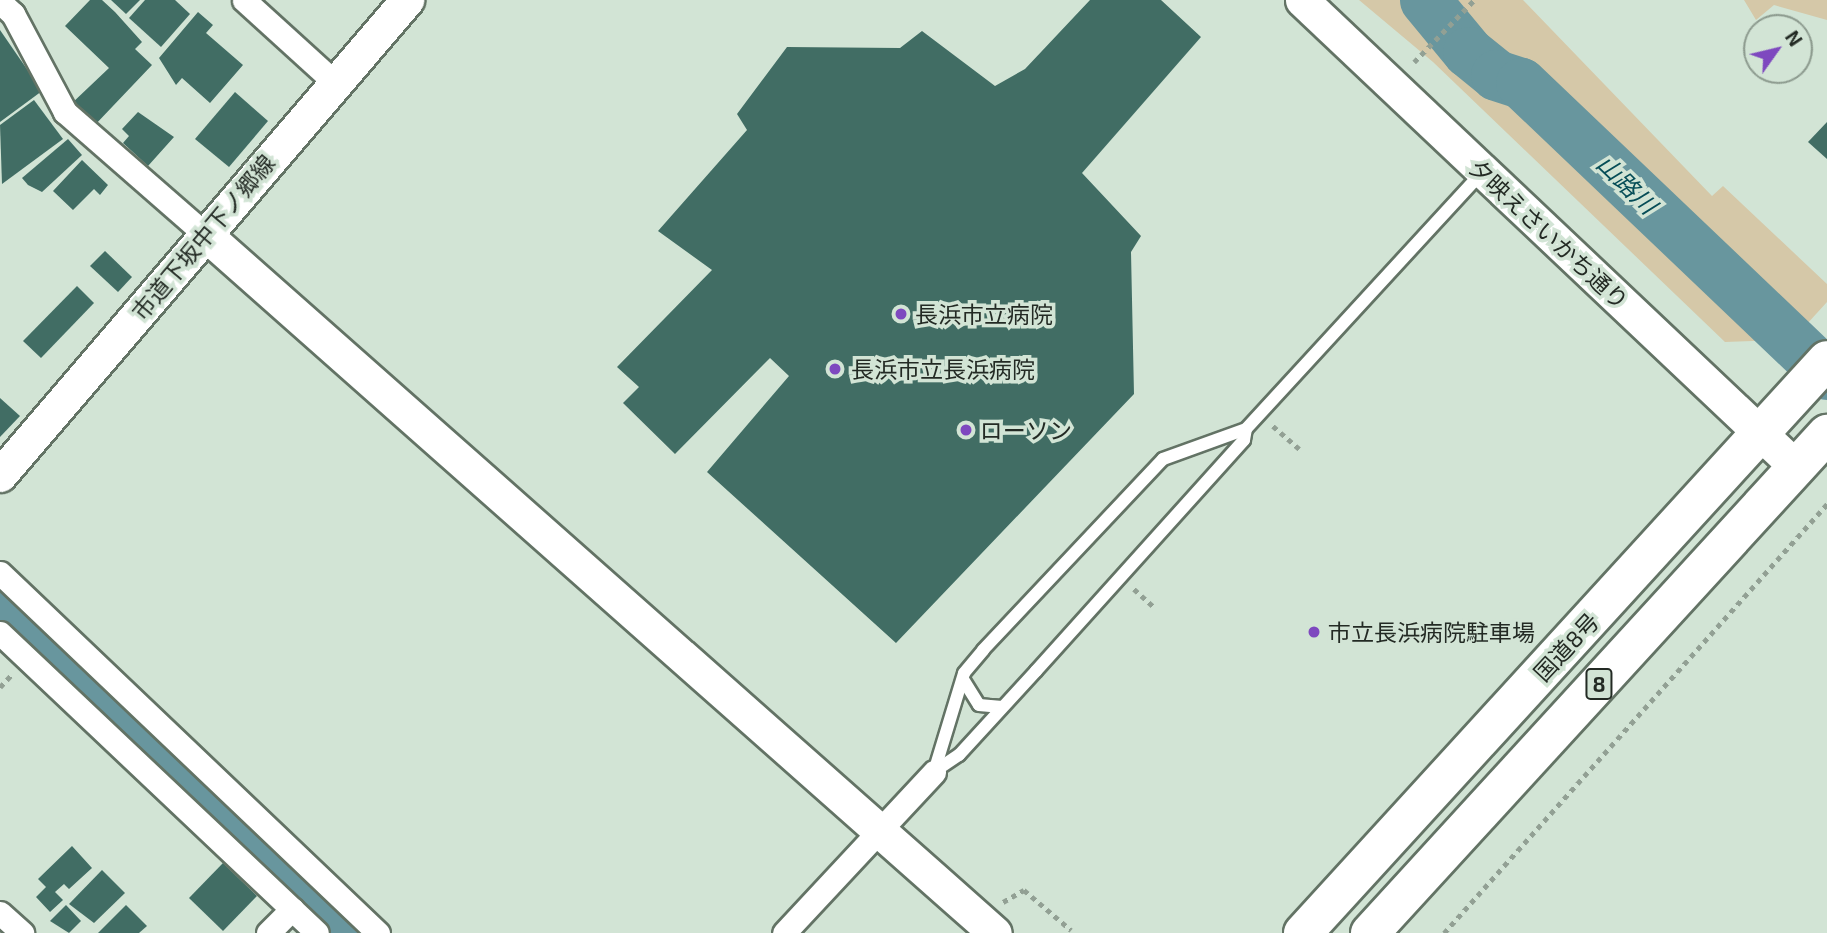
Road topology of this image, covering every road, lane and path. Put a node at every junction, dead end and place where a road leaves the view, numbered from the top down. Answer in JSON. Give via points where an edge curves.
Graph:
{"nodes":[{"id":1,"x":244,"y":0,"type":"edge"},
{"id":2,"x":407,"y":0,"type":"edge"},
{"id":3,"x":1302,"y":0,"type":"edge"},
{"id":4,"x":1474,"y":0,"type":"edge"},
{"id":5,"x":0,"y":2,"type":"edge"},
{"id":6,"x":1414,"y":62,"type":"dead end"},
{"id":7,"x":334,"y":82,"type":"junction"},
{"id":8,"x":1482,"y":172,"type":"junction"},
{"id":9,"x":206,"y":235,"type":"junction"},
{"id":10,"x":1827,"y":360,"type":"edge"},
{"id":11,"x":1246,"y":429,"type":"junction"},
{"id":12,"x":1827,"y":434,"type":"edge"},
{"id":13,"x":1761,"y":435,"type":"junction"},
{"id":14,"x":1797,"y":468,"type":"junction"},
{"id":15,"x":0,"y":475,"type":"edge"},
{"id":16,"x":1827,"y":504,"type":"edge"},
{"id":17,"x":0,"y":573,"type":"edge"},
{"id":18,"x":1130,"y":586,"type":"dead end"},
{"id":19,"x":1154,"y":608,"type":"dead end"},
{"id":20,"x":0,"y":633,"type":"edge"},
{"id":21,"x":964,"y":673,"type":"junction"},
{"id":22,"x":1002,"y":707,"type":"junction"},
{"id":23,"x":934,"y":772,"type":"junction"},
{"id":24,"x":880,"y":831,"type":"junction"},
{"id":25,"x":292,"y":909,"type":"junction"},
{"id":26,"x":0,"y":913,"type":"edge"},
{"id":27,"x":999,"y":918,"type":"edge"},
{"id":28,"x":1072,"y":930,"type":"dead end"},
{"id":29,"x":22,"y":933,"type":"edge"},
{"id":30,"x":268,"y":933,"type":"edge"},
{"id":31,"x":317,"y":933,"type":"edge"},
{"id":32,"x":378,"y":933,"type":"edge"},
{"id":33,"x":784,"y":933,"type":"edge"},
{"id":34,"x":1303,"y":933,"type":"edge"},
{"id":35,"x":1370,"y":933,"type":"edge"},
{"id":36,"x":1444,"y":933,"type":"edge"}],
"edges":[{"from":1,"to":7,"type":"street"},
{"from":2,"to":7,"type":"street","name":"市道下坂中下ノ郷線"},
{"from":3,"to":8,"type":"street","name":"夕映えさいかち通り"},
{"from":4,"to":6,"type":"path"},
{"from":5,"to":9,"type":"street","via":[[13,15],[65,112]]},
{"from":7,"to":9,"type":"street","name":"市道下坂中下ノ郷線"},
{"from":8,"to":11,"type":"lane"},
{"from":8,"to":13,"type":"street","name":"夕映えさいかち通り"},
{"from":9,"to":15,"type":"street","name":"市道下坂中下ノ郷線"},
{"from":9,"to":24,"type":"street"},
{"from":10,"to":13,"type":"highway","name":"国道8号","number":"8"},
{"from":11,"to":21,"type":"lane","via":[[1163,458]]},
{"from":11,"to":22,"type":"lane","via":[[1244,440]]},
{"from":12,"to":14,"type":"highway","number":"8"},
{"from":13,"to":14,"type":"street","name":"夕映えさいかち通り"},
{"from":13,"to":34,"type":"highway","name":"国道8号","number":"8"},
{"from":14,"to":35,"type":"highway","number":"8"},
{"from":16,"to":36,"type":"path"},
{"from":17,"to":32,"type":"street"},
{"from":18,"to":19,"type":"path"},
{"from":20,"to":25,"type":"street"},
{"from":21,"to":22,"type":"lane","via":[[963,687],[979,705]]},
{"from":21,"to":23,"type":"lane"},
{"from":22,"to":23,"type":"lane"},
{"from":23,"to":24,"type":"street"},
{"from":24,"to":27,"type":"street"},
{"from":24,"to":33,"type":"street"},
{"from":25,"to":30,"type":"street"},
{"from":25,"to":31,"type":"street"},
{"from":26,"to":29,"type":"street"},
{"from":27,"to":28,"type":"path","via":[[1024,890]]}]}
